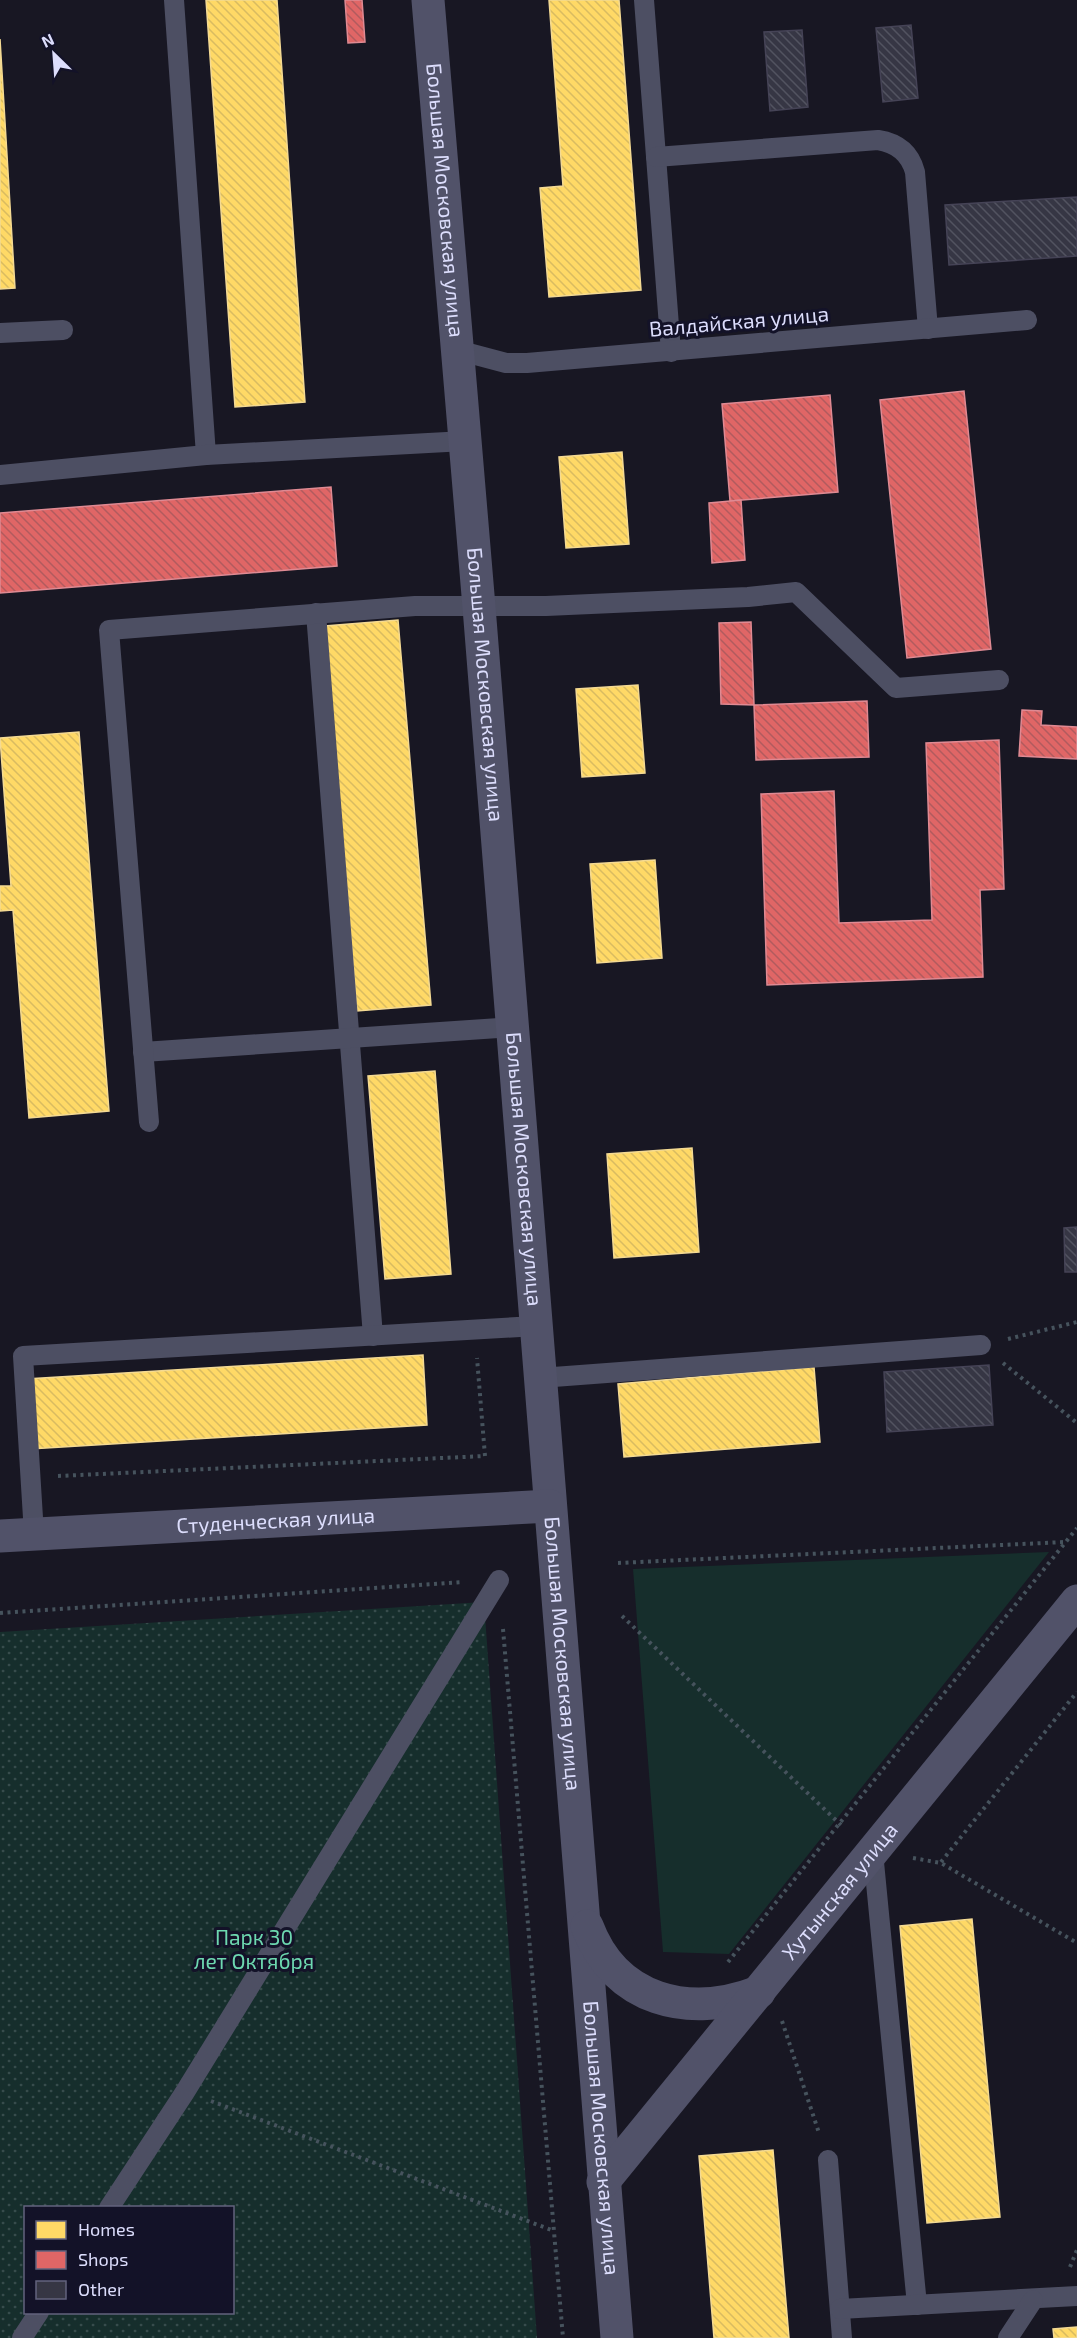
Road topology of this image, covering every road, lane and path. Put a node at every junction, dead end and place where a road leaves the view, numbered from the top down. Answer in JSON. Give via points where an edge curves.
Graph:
{"nodes":[{"id":1,"x":174,"y":0,"type":"edge"},
{"id":2,"x":428,"y":0,"type":"edge"},
{"id":3,"x":644,"y":0,"type":"edge"},
{"id":4,"x":656,"y":157,"type":"junction"},
{"id":5,"x":1027,"y":320,"type":"dead end"},
{"id":6,"x":928,"y":329,"type":"junction"},
{"id":7,"x":63,"y":330,"type":"dead end"},
{"id":8,"x":0,"y":333,"type":"edge"},
{"id":9,"x":457,"y":350,"type":"junction"},
{"id":10,"x":672,"y":352,"type":"junction"},
{"id":11,"x":465,"y":441,"type":"junction"},
{"id":12,"x":206,"y":455,"type":"junction"},
{"id":13,"x":0,"y":476,"type":"edge"},
{"id":14,"x":479,"y":607,"type":"junction"},
{"id":15,"x":315,"y":613,"type":"junction"},
{"id":16,"x":999,"y":680,"type":"dead end"},
{"id":17,"x":513,"y":1027,"type":"junction"},
{"id":18,"x":349,"y":1039,"type":"junction"},
{"id":19,"x":143,"y":1052,"type":"junction"},
{"id":20,"x":149,"y":1122,"type":"dead end"},
{"id":21,"x":1077,"y":1322,"type":"edge"},
{"id":22,"x":536,"y":1326,"type":"junction"},
{"id":23,"x":474,"y":1330,"type":"junction"},
{"id":24,"x":373,"y":1336,"type":"junction"},
{"id":25,"x":981,"y":1345,"type":"junction"},
{"id":26,"x":540,"y":1378,"type":"junction"},
{"id":27,"x":1077,"y":1423,"type":"edge"},
{"id":28,"x":31,"y":1477,"type":"junction"},
{"id":29,"x":550,"y":1506,"type":"junction"},
{"id":30,"x":1077,"y":1528,"type":"edge"},
{"id":31,"x":34,"y":1534,"type":"junction"},
{"id":32,"x":0,"y":1536,"type":"edge"},
{"id":33,"x":1065,"y":1542,"type":"junction"},
{"id":34,"x":618,"y":1563,"type":"dead end"},
{"id":35,"x":499,"y":1580,"type":"junction"},
{"id":36,"x":1077,"y":1601,"type":"edge"},
{"id":37,"x":0,"y":1613,"type":"edge"},
{"id":38,"x":622,"y":1616,"type":"dead end"},
{"id":39,"x":1077,"y":1692,"type":"edge"},
{"id":40,"x":841,"y":1824,"type":"junction"},
{"id":41,"x":873,"y":1852,"type":"junction"},
{"id":42,"x":941,"y":1863,"type":"junction"},
{"id":43,"x":582,"y":1914,"type":"junction"},
{"id":44,"x":1077,"y":1943,"type":"edge"},
{"id":45,"x":722,"y":1968,"type":"dead end"},
{"id":46,"x":763,"y":1986,"type":"junction"},
{"id":47,"x":185,"y":2092,"type":"junction"},
{"id":48,"x":828,"y":2160,"type":"joint"},
{"id":49,"x":603,"y":2182,"type":"junction"},
{"id":50,"x":110,"y":2206,"type":"edge"},
{"id":51,"x":554,"y":2230,"type":"junction"},
{"id":52,"x":1077,"y":2296,"type":"edge"},
{"id":53,"x":1033,"y":2300,"type":"junction"},
{"id":54,"x":917,"y":2306,"type":"junction"},
{"id":55,"x":840,"y":2309,"type":"junction"},
{"id":56,"x":38,"y":2314,"type":"edge"},
{"id":57,"x":1012,"y":2335,"type":"edge"},
{"id":58,"x":22,"y":2338,"type":"edge"},
{"id":59,"x":563,"y":2338,"type":"edge"},
{"id":60,"x":617,"y":2338,"type":"edge"},
{"id":61,"x":842,"y":2338,"type":"edge"}],
"edges":[{"from":1,"to":12,"type":"lane"},
{"from":2,"to":9,"type":"main road","name":"Большая Московская улица"},
{"from":3,"to":4,"type":"lane"},
{"from":4,"to":6,"type":"lane","via":[[878,140],[899,147],[915,172]]},
{"from":4,"to":10,"type":"lane"},
{"from":5,"to":6,"type":"lane","name":"Валдайская улица"},
{"from":6,"to":10,"type":"lane","name":"Валдайская улица"},
{"from":7,"to":8,"type":"lane"},
{"from":9,"to":10,"type":"lane","name":"Валдайская улица","via":[[516,363]]},
{"from":9,"to":11,"type":"main road","name":"Большая Московская улица"},
{"from":11,"to":12,"type":"lane"},
{"from":11,"to":14,"type":"main road","name":"Большая Московская улица"},
{"from":12,"to":13,"type":"lane"},
{"from":14,"to":15,"type":"lane","via":[[415,606]]},
{"from":14,"to":16,"type":"lane","via":[[796,592],[896,688]]},
{"from":14,"to":17,"type":"main road","name":"Большая Московская улица"},
{"from":15,"to":18,"type":"lane"},
{"from":15,"to":19,"type":"lane","via":[[109,630]]},
{"from":17,"to":18,"type":"lane"},
{"from":17,"to":22,"type":"main road","name":"Большая Московская улица"},
{"from":18,"to":19,"type":"lane"},
{"from":18,"to":24,"type":"lane"},
{"from":19,"to":20,"type":"lane"},
{"from":21,"to":25,"type":"path"},
{"from":22,"to":23,"type":"lane"},
{"from":22,"to":26,"type":"main road","name":"Большая Московская улица"},
{"from":23,"to":24,"type":"lane"},
{"from":23,"to":28,"type":"path","via":[[485,1456]]},
{"from":24,"to":28,"type":"lane","via":[[23,1356]]},
{"from":25,"to":26,"type":"lane"},
{"from":25,"to":27,"type":"path"},
{"from":26,"to":29,"type":"main road","name":"Большая Московская улица"},
{"from":28,"to":31,"type":"lane"},
{"from":29,"to":31,"type":"main road","name":"Студенческая улица"},
{"from":29,"to":43,"type":"main road","name":"Большая Московская улица"},
{"from":30,"to":33,"type":"path"},
{"from":31,"to":32,"type":"main road","name":"Студенческая улица"},
{"from":33,"to":34,"type":"path"},
{"from":33,"to":40,"type":"path"},
{"from":35,"to":37,"type":"path"},
{"from":35,"to":47,"type":"lane"},
{"from":35,"to":51,"type":"path"},
{"from":36,"to":41,"type":"main road","name":"Хутынская улица"},
{"from":38,"to":40,"type":"path"},
{"from":39,"to":42,"type":"path"},
{"from":40,"to":41,"type":"path"},
{"from":40,"to":45,"type":"path"},
{"from":41,"to":42,"type":"path"},
{"from":41,"to":46,"type":"main road","name":"Хутынская улица"},
{"from":41,"to":54,"type":"lane"},
{"from":42,"to":44,"type":"path"},
{"from":43,"to":46,"type":"main road","via":[[591,1938],[615,1973],[654,1996],[695,2005],[717,2004],[738,2000]]},
{"from":43,"to":49,"type":"main road","name":"Большая Московская улица"},
{"from":46,"to":48,"type":"path"},
{"from":46,"to":49,"type":"main road","name":"Хутынская улица"},
{"from":47,"to":50,"type":"lane"},
{"from":47,"to":51,"type":"path"},
{"from":48,"to":55,"type":"lane"},
{"from":49,"to":60,"type":"main road","name":"Большая Московская улица"},
{"from":51,"to":59,"type":"path"},
{"from":52,"to":53,"type":"lane"},
{"from":53,"to":54,"type":"lane"},
{"from":53,"to":57,"type":"lane"},
{"from":54,"to":55,"type":"lane"},
{"from":55,"to":61,"type":"lane"},
{"from":56,"to":58,"type":"lane"}]}
